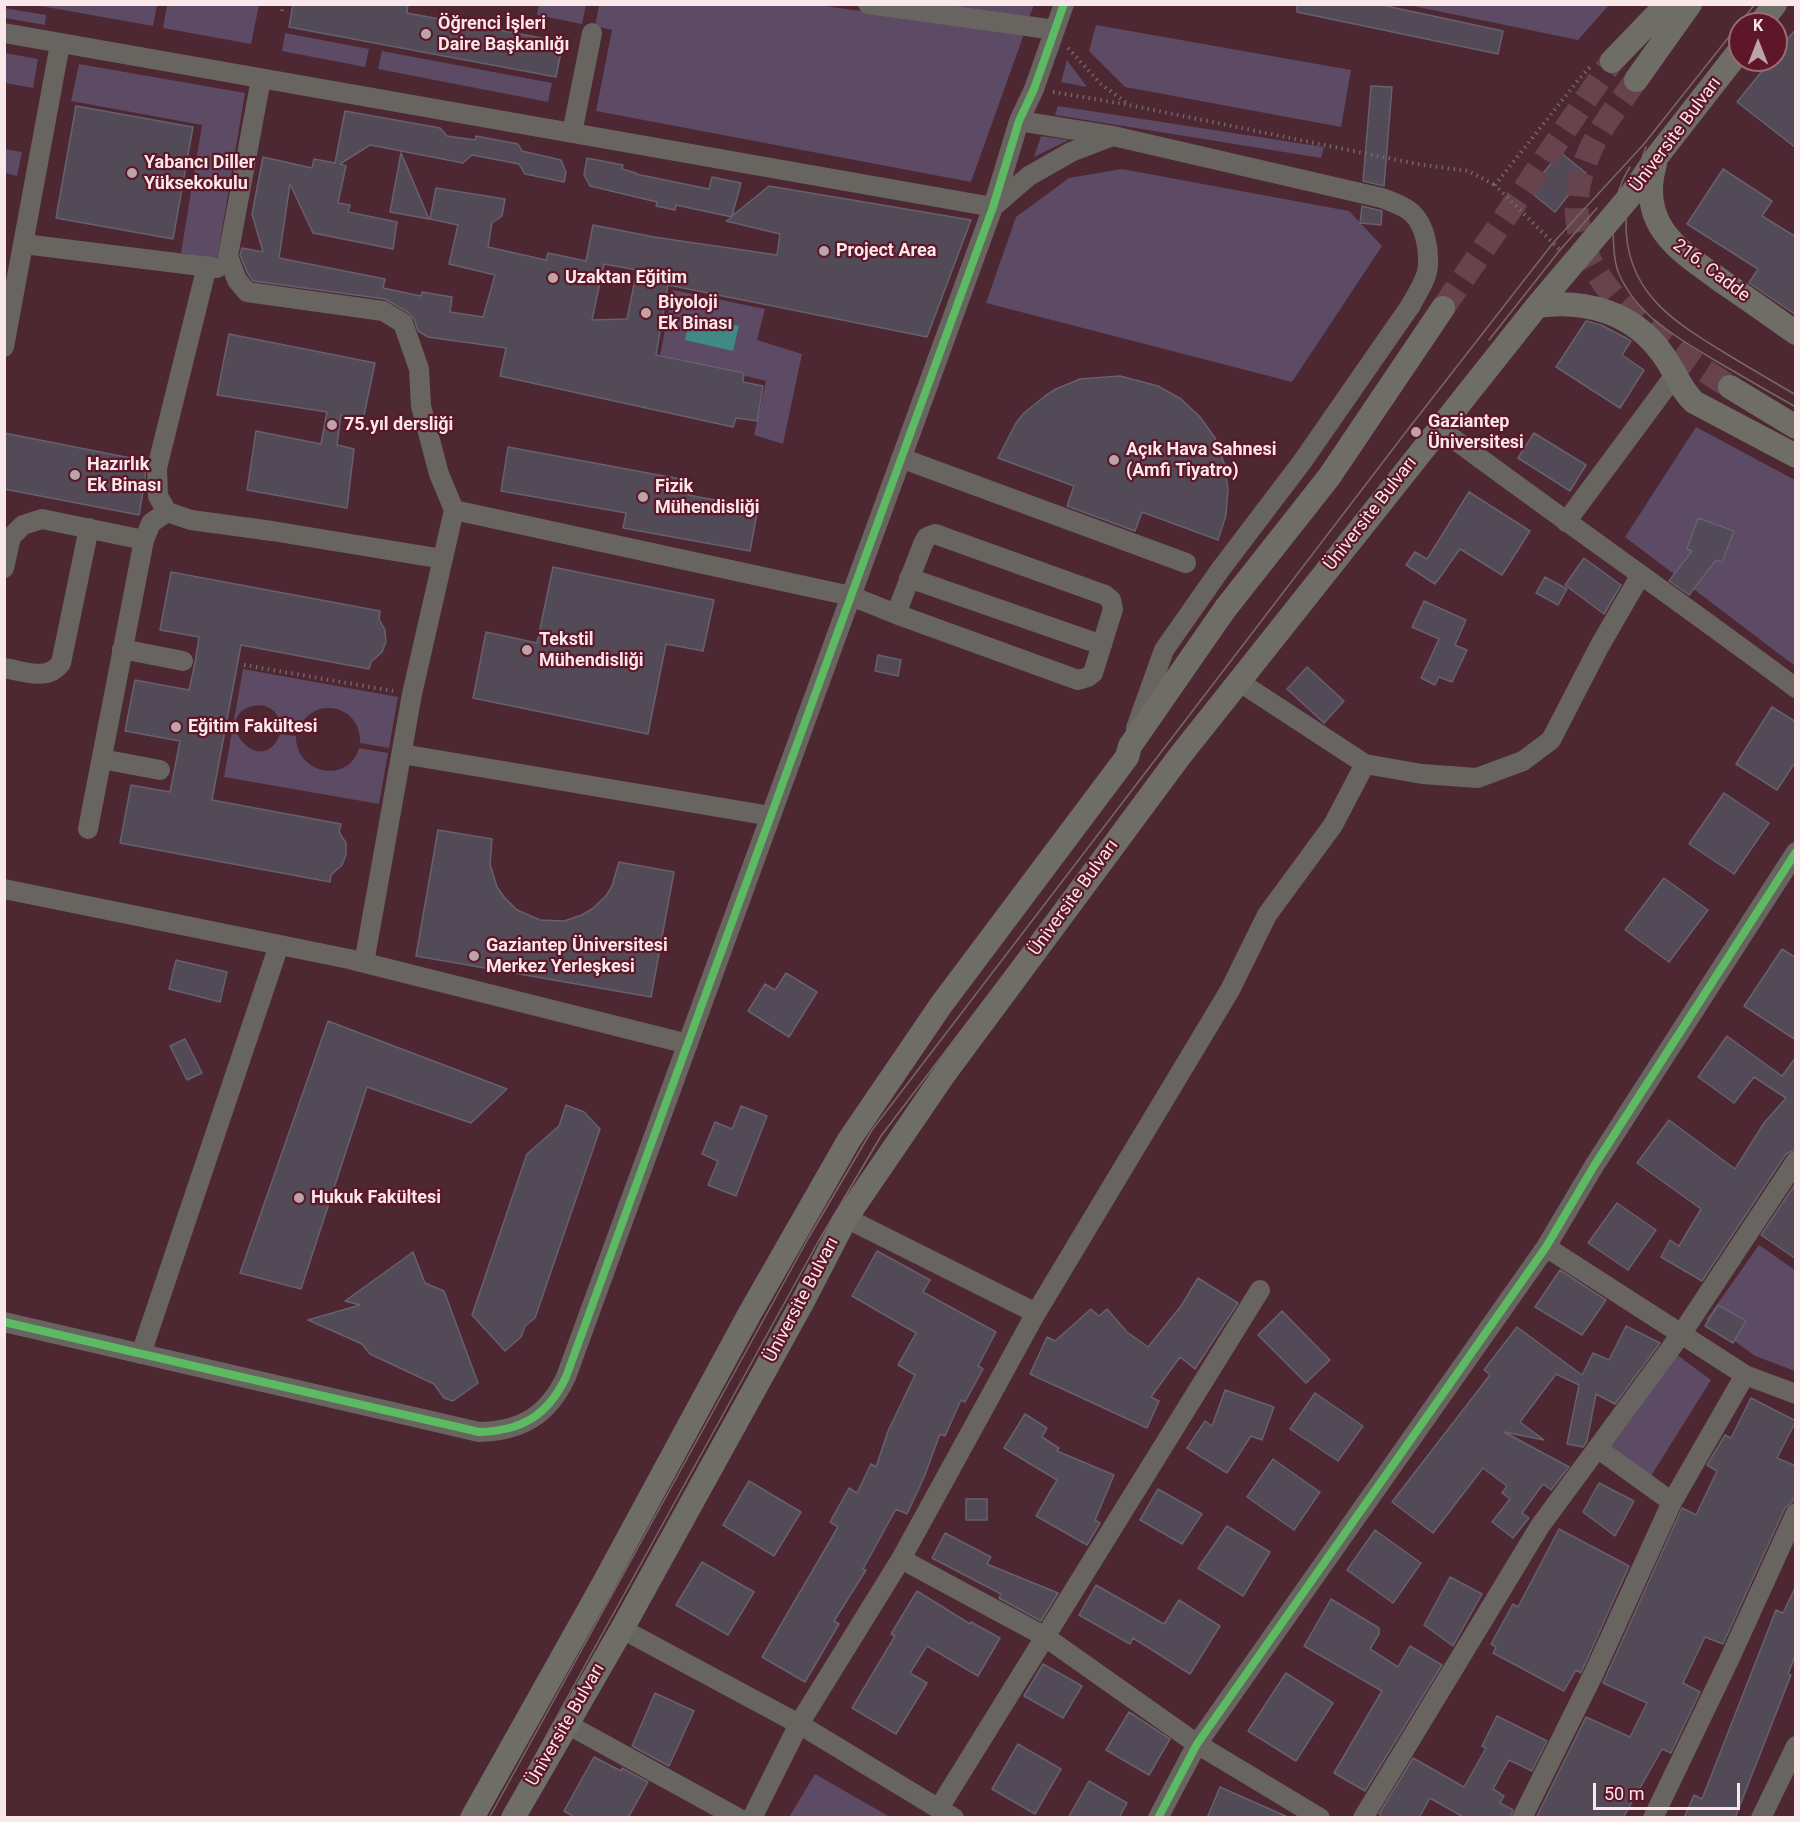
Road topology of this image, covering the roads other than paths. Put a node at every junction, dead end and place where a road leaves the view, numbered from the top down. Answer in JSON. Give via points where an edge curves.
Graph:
{"nodes":[{"id":1,"x":868,"y":4,"type":"edge"},
{"id":2,"x":1064,"y":4,"type":"edge"},
{"id":3,"x":1667,"y":4,"type":"edge"},
{"id":4,"x":1690,"y":4,"type":"edge"},
{"id":5,"x":1055,"y":30,"type":"junction"},
{"id":6,"x":4,"y":33,"type":"edge"},
{"id":7,"x":592,"y":33,"type":"dead end"},
{"id":8,"x":60,"y":44,"type":"junction"},
{"id":9,"x":1603,"y":62,"type":"tunnel mouth"},
{"id":10,"x":1728,"y":66,"type":"edge"},
{"id":11,"x":261,"y":79,"type":"junction"},
{"id":12,"x":1636,"y":80,"type":"tunnel mouth"},
{"id":13,"x":1019,"y":121,"type":"junction"},
{"id":14,"x":572,"y":133,"type":"junction"},
{"id":15,"x":1113,"y":136,"type":"junction"},
{"id":16,"x":1659,"y":155,"type":"junction"},
{"id":17,"x":993,"y":207,"type":"junction"},
{"id":18,"x":24,"y":244,"type":"junction"},
{"id":19,"x":207,"y":266,"type":"junction"},
{"id":20,"x":233,"y":269,"type":"junction"},
{"id":21,"x":1537,"y":306,"type":"junction"},
{"id":22,"x":1443,"y":308,"type":"tunnel mouth"},
{"id":23,"x":1795,"y":332,"type":"edge"},
{"id":24,"x":4,"y":347,"type":"edge"},
{"id":25,"x":1675,"y":375,"type":"junction"},
{"id":26,"x":1730,"y":387,"type":"tunnel mouth"},
{"id":27,"x":1796,"y":427,"type":"edge"},
{"id":28,"x":1439,"y":428,"type":"junction"},
{"id":29,"x":1796,"y":456,"type":"edge"},
{"id":30,"x":901,"y":458,"type":"junction"},
{"id":31,"x":454,"y":510,"type":"junction"},
{"id":32,"x":167,"y":512,"type":"junction"},
{"id":33,"x":1566,"y":522,"type":"junction"},
{"id":34,"x":89,"y":528,"type":"junction"},
{"id":35,"x":144,"y":540,"type":"junction"},
{"id":36,"x":443,"y":559,"type":"junction"},
{"id":37,"x":1186,"y":563,"type":"dead end"},
{"id":38,"x":4,"y":568,"type":"edge"},
{"id":39,"x":1640,"y":576,"type":"junction"},
{"id":40,"x":909,"y":578,"type":"junction"},
{"id":41,"x":851,"y":596,"type":"junction"},
{"id":42,"x":896,"y":614,"type":"junction"},
{"id":43,"x":1102,"y":645,"type":"junction"},
{"id":44,"x":122,"y":649,"type":"junction"},
{"id":45,"x":183,"y":661,"type":"dead end"},
{"id":46,"x":4,"y":668,"type":"edge"},
{"id":47,"x":1238,"y":681,"type":"junction"},
{"id":48,"x":1796,"y":688,"type":"edge"},
{"id":49,"x":1130,"y":746,"type":"junction"},
{"id":50,"x":402,"y":754,"type":"junction"},
{"id":51,"x":102,"y":759,"type":"junction"},
{"id":52,"x":1365,"y":764,"type":"junction"},
{"id":53,"x":160,"y":770,"type":"dead end"},
{"id":54,"x":771,"y":816,"type":"junction"},
{"id":55,"x":88,"y":829,"type":"dead end"},
{"id":56,"x":1796,"y":852,"type":"edge"},
{"id":57,"x":4,"y":888,"type":"edge"},
{"id":58,"x":279,"y":945,"type":"junction"},
{"id":59,"x":364,"y":963,"type":"junction"},
{"id":60,"x":688,"y":1044,"type":"junction"},
{"id":61,"x":1796,"y":1161,"type":"edge"},
{"id":62,"x":846,"y":1218,"type":"junction"},
{"id":63,"x":1546,"y":1247,"type":"junction"},
{"id":64,"x":1260,"y":1290,"type":"dead end"},
{"id":65,"x":1036,"y":1313,"type":"junction"},
{"id":66,"x":4,"y":1322,"type":"edge"},
{"id":67,"x":1682,"y":1333,"type":"junction"},
{"id":68,"x":141,"y":1354,"type":"junction"},
{"id":69,"x":1745,"y":1375,"type":"junction"},
{"id":70,"x":1796,"y":1394,"type":"edge"},
{"id":71,"x":1597,"y":1448,"type":"junction"},
{"id":72,"x":1672,"y":1502,"type":"junction"},
{"id":73,"x":1796,"y":1513,"type":"edge"},
{"id":74,"x":901,"y":1558,"type":"junction"},
{"id":75,"x":622,"y":1629,"type":"junction"},
{"id":76,"x":1044,"y":1636,"type":"junction"},
{"id":77,"x":567,"y":1724,"type":"junction"},
{"id":78,"x":799,"y":1724,"type":"junction"},
{"id":79,"x":1197,"y":1744,"type":"junction"},
{"id":80,"x":1796,"y":1746,"type":"edge"},
{"id":81,"x":946,"y":1813,"type":"edge"},
{"id":82,"x":472,"y":1818,"type":"edge"},
{"id":83,"x":513,"y":1818,"type":"edge"},
{"id":84,"x":738,"y":1818,"type":"edge"},
{"id":85,"x":752,"y":1818,"type":"edge"},
{"id":86,"x":1158,"y":1818,"type":"edge"},
{"id":87,"x":1320,"y":1818,"type":"edge"},
{"id":88,"x":1363,"y":1818,"type":"edge"},
{"id":89,"x":1522,"y":1818,"type":"edge"},
{"id":90,"x":1653,"y":1818,"type":"edge"},
{"id":91,"x":1761,"y":1818,"type":"edge"}],
"edges":[{"from":1,"to":5,"type":"street"},
{"from":2,"to":5,"type":"street"},
{"from":3,"to":9,"type":"main road"},
{"from":4,"to":12,"type":"main road"},
{"from":5,"to":13,"type":"street"},
{"from":6,"to":8,"type":"street"},
{"from":7,"to":14,"type":"street"},
{"from":8,"to":11,"type":"street"},
{"from":8,"to":18,"type":"street"},
{"from":10,"to":16,"type":"main road","name":"Üniversite Bulvarı"},
{"from":11,"to":14,"type":"street"},
{"from":11,"to":20,"type":"street","via":[[228,256]]},
{"from":13,"to":15,"type":"street"},
{"from":13,"to":17,"type":"street"},
{"from":14,"to":17,"type":"street"},
{"from":15,"to":17,"type":"street","via":[[1071,152],[1029,176]]},
{"from":15,"to":49,"type":"street","via":[[1382,198],[1411,212],[1421,225],[1428,267],[1421,287],[1302,462],[1164,650]]},
{"from":16,"to":21,"type":"main road","name":"Üniversite Bulvarı","via":[[1630,196]]},
{"from":16,"to":23,"type":"main road","name":"216. Cadde","via":[[1652,177],[1652,200],[1664,232],[1679,250]]},
{"from":17,"to":30,"type":"street"},
{"from":18,"to":19,"type":"street"},
{"from":18,"to":24,"type":"street"},
{"from":19,"to":20,"type":"street"},
{"from":19,"to":32,"type":"street","via":[[158,468],[158,496]]},
{"from":20,"to":31,"type":"street","via":[[247,292],[383,311],[403,323],[419,369],[421,406],[439,474]]},
{"from":21,"to":25,"type":"main road","via":[[1576,304],[1614,314],[1647,336]]},
{"from":21,"to":28,"type":"main road","name":"Üniversite Bulvarı"},
{"from":22,"to":49,"type":"main road","name":"Üniversite Bulvarı","via":[[1329,477],[1225,609]]},
{"from":25,"to":29,"type":"main road","via":[[1694,402]]},
{"from":25,"to":33,"type":"street"},
{"from":26,"to":27,"type":"main road"},
{"from":28,"to":33,"type":"street"},
{"from":28,"to":47,"type":"main road","name":"Üniversite Bulvarı"},
{"from":30,"to":37,"type":"street"},
{"from":30,"to":41,"type":"street"},
{"from":31,"to":36,"type":"street"},
{"from":31,"to":41,"type":"street"},
{"from":32,"to":35,"type":"street","via":[[151,523]]},
{"from":32,"to":36,"type":"street","via":[[191,520]]},
{"from":33,"to":39,"type":"street"},
{"from":34,"to":35,"type":"street"},
{"from":34,"to":38,"type":"street","via":[[42,519],[23,525],[11,537]]},
{"from":34,"to":46,"type":"street","via":[[61,663],[47,675]]},
{"from":35,"to":44,"type":"street"},
{"from":36,"to":50,"type":"street"},
{"from":39,"to":48,"type":"street"},
{"from":39,"to":52,"type":"street","via":[[1551,740],[1523,761],[1477,778]]},
{"from":40,"to":42,"type":"street"},
{"from":40,"to":43,"type":"street"},
{"from":40,"to":43,"type":"street","via":[[922,544],[935,534],[1105,595],[1113,609]]},
{"from":41,"to":42,"type":"street"},
{"from":41,"to":54,"type":"street"},
{"from":42,"to":43,"type":"street","via":[[1078,680],[1093,673]]},
{"from":44,"to":45,"type":"street"},
{"from":44,"to":51,"type":"street"},
{"from":47,"to":52,"type":"street"},
{"from":47,"to":62,"type":"main road","name":"Üniversite Bulvarı","via":[[945,1073]]},
{"from":49,"to":82,"type":"main road","name":"Üniversite Bulvarı","via":[[1127,757],[941,1005],[849,1140]]},
{"from":50,"to":54,"type":"street"},
{"from":50,"to":59,"type":"street"},
{"from":51,"to":53,"type":"street"},
{"from":51,"to":55,"type":"street"},
{"from":52,"to":65,"type":"street","via":[[1333,825],[1267,915],[1230,990]]},
{"from":54,"to":60,"type":"street"},
{"from":56,"to":63,"type":"street"},
{"from":57,"to":58,"type":"street"},
{"from":58,"to":59,"type":"street"},
{"from":58,"to":68,"type":"street"},
{"from":59,"to":60,"type":"street"},
{"from":60,"to":68,"type":"street","via":[[567,1377],[550,1403],[526,1423],[511,1429],[479,1432]]},
{"from":61,"to":67,"type":"street"},
{"from":62,"to":65,"type":"street"},
{"from":62,"to":75,"type":"main road","name":"Üniversite Bulvarı"},
{"from":63,"to":67,"type":"street"},
{"from":63,"to":79,"type":"street"},
{"from":64,"to":76,"type":"street"},
{"from":65,"to":74,"type":"street"},
{"from":66,"to":68,"type":"street"},
{"from":67,"to":69,"type":"street"},
{"from":67,"to":71,"type":"street"},
{"from":69,"to":70,"type":"street"},
{"from":69,"to":72,"type":"street"},
{"from":71,"to":72,"type":"street"},
{"from":71,"to":88,"type":"street","via":[[1540,1526]]},
{"from":72,"to":89,"type":"street"},
{"from":73,"to":90,"type":"street"},
{"from":74,"to":76,"type":"street"},
{"from":74,"to":78,"type":"street"},
{"from":75,"to":77,"type":"main road","name":"Üniversite Bulvarı"},
{"from":75,"to":78,"type":"street"},
{"from":76,"to":79,"type":"street"},
{"from":76,"to":81,"type":"street"},
{"from":77,"to":83,"type":"main road","name":"Üniversite Bulvarı"},
{"from":77,"to":84,"type":"street"},
{"from":78,"to":81,"type":"street"},
{"from":78,"to":85,"type":"street"},
{"from":79,"to":86,"type":"street"},
{"from":79,"to":87,"type":"street"},
{"from":80,"to":91,"type":"street"}]}
